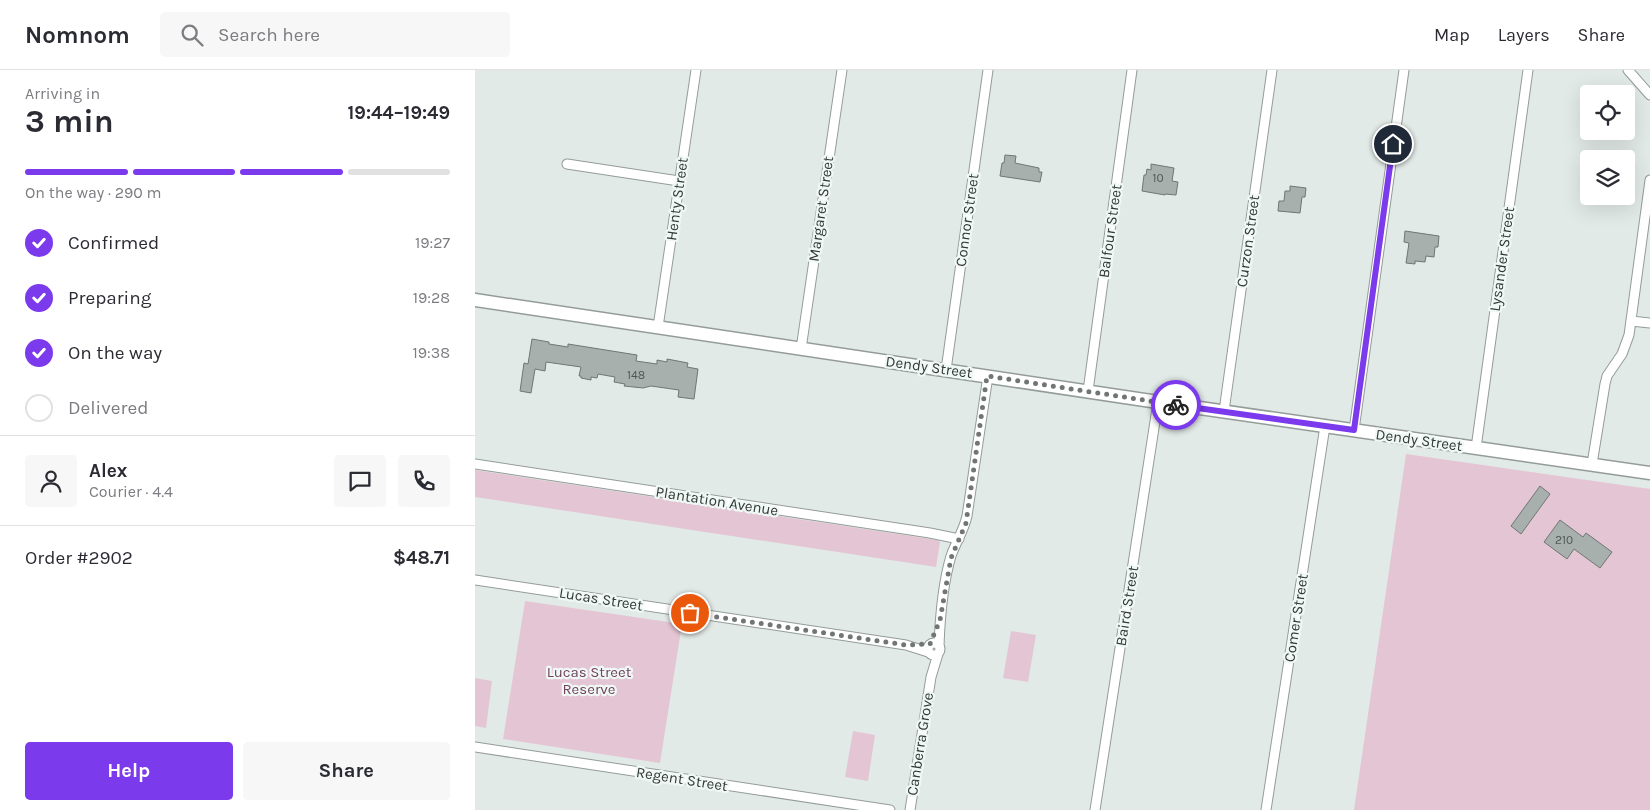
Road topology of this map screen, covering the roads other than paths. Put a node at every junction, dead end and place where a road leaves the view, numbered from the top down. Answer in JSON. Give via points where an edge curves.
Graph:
{"nodes":[{"id":1,"x":696,"y":70,"type":"edge"},
{"id":2,"x":842,"y":70,"type":"edge"},
{"id":3,"x":987,"y":70,"type":"edge"},
{"id":4,"x":1132,"y":70,"type":"edge"},
{"id":5,"x":1271,"y":70,"type":"edge"},
{"id":6,"x":1404,"y":70,"type":"edge"},
{"id":7,"x":1528,"y":70,"type":"edge"},
{"id":8,"x":1628,"y":70,"type":"edge"},
{"id":9,"x":1650,"y":95,"type":"edge"},
{"id":10,"x":567,"y":164,"type":"dead end"},
{"id":11,"x":1650,"y":180,"type":"edge"},
{"id":12,"x":679,"y":181,"type":"junction"},
{"id":13,"x":475,"y":300,"type":"edge"},
{"id":14,"x":1631,"y":321,"type":"junction"},
{"id":15,"x":1650,"y":324,"type":"edge"},
{"id":16,"x":657,"y":327,"type":"junction"},
{"id":17,"x":801,"y":349,"type":"junction"},
{"id":18,"x":946,"y":370,"type":"junction"},
{"id":19,"x":987,"y":376,"type":"junction"},
{"id":20,"x":1088,"y":391,"type":"junction"},
{"id":21,"x":1158,"y":402,"type":"junction"},
{"id":22,"x":1224,"y":411,"type":"junction"},
{"id":23,"x":1325,"y":426,"type":"junction"},
{"id":24,"x":1354,"y":430,"type":"junction"},
{"id":25,"x":1476,"y":448,"type":"junction"},
{"id":26,"x":475,"y":464,"type":"edge"},
{"id":27,"x":1593,"y":464,"type":"junction"},
{"id":28,"x":1650,"y":473,"type":"edge"},
{"id":29,"x":959,"y":540,"type":"junction"},
{"id":30,"x":475,"y":580,"type":"edge"},
{"id":31,"x":933,"y":649,"type":"junction"},
{"id":32,"x":475,"y":747,"type":"edge"},
{"id":33,"x":890,"y":810,"type":"edge"},
{"id":34,"x":910,"y":810,"type":"edge"},
{"id":35,"x":1095,"y":810,"type":"edge"},
{"id":36,"x":1266,"y":810,"type":"edge"}],
"edges":[{"from":1,"to":12,"type":"street","name":"Henty Street"},
{"from":2,"to":17,"type":"street","name":"Margaret Street"},
{"from":3,"to":18,"type":"street","name":"Connor Street"},
{"from":4,"to":20,"type":"street","name":"Balfour Street"},
{"from":5,"to":22,"type":"street","name":"Curzon Street"},
{"from":6,"to":24,"type":"street"},
{"from":7,"to":25,"type":"street","name":"Lysander Street"},
{"from":8,"to":9,"type":"street"},
{"from":10,"to":12,"type":"street"},
{"from":11,"to":14,"type":"street"},
{"from":12,"to":16,"type":"street","name":"Henty Street"},
{"from":13,"to":16,"type":"street","name":"Dendy Street"},
{"from":14,"to":15,"type":"street"},
{"from":14,"to":27,"type":"street","via":[[1622,354],[1607,376]]},
{"from":16,"to":17,"type":"street","name":"Dendy Street"},
{"from":17,"to":18,"type":"street","name":"Dendy Street"},
{"from":18,"to":19,"type":"street","name":"Dendy Street"},
{"from":19,"to":20,"type":"street","name":"Dendy Street"},
{"from":19,"to":29,"type":"street","name":"Canberra Grove","via":[[967,516]]},
{"from":20,"to":21,"type":"street","name":"Dendy Street"},
{"from":21,"to":22,"type":"street","name":"Dendy Street"},
{"from":21,"to":35,"type":"street","name":"Baird Street"},
{"from":22,"to":23,"type":"street","name":"Dendy Street"},
{"from":23,"to":24,"type":"street","name":"Dendy Street"},
{"from":23,"to":36,"type":"street","name":"Comer Street"},
{"from":24,"to":25,"type":"street","name":"Dendy Street"},
{"from":25,"to":27,"type":"street","name":"Dendy Street"},
{"from":26,"to":29,"type":"street","name":"Plantation Avenue"},
{"from":27,"to":28,"type":"street","name":"Dendy Street"},
{"from":29,"to":31,"type":"street","name":"Canberra Grove","via":[[951,558]]},
{"from":30,"to":31,"type":"street","name":"Lucas Street"},
{"from":31,"to":34,"type":"street","name":"Canberra Grove"},
{"from":32,"to":33,"type":"street","name":"Regent Street"}]}
